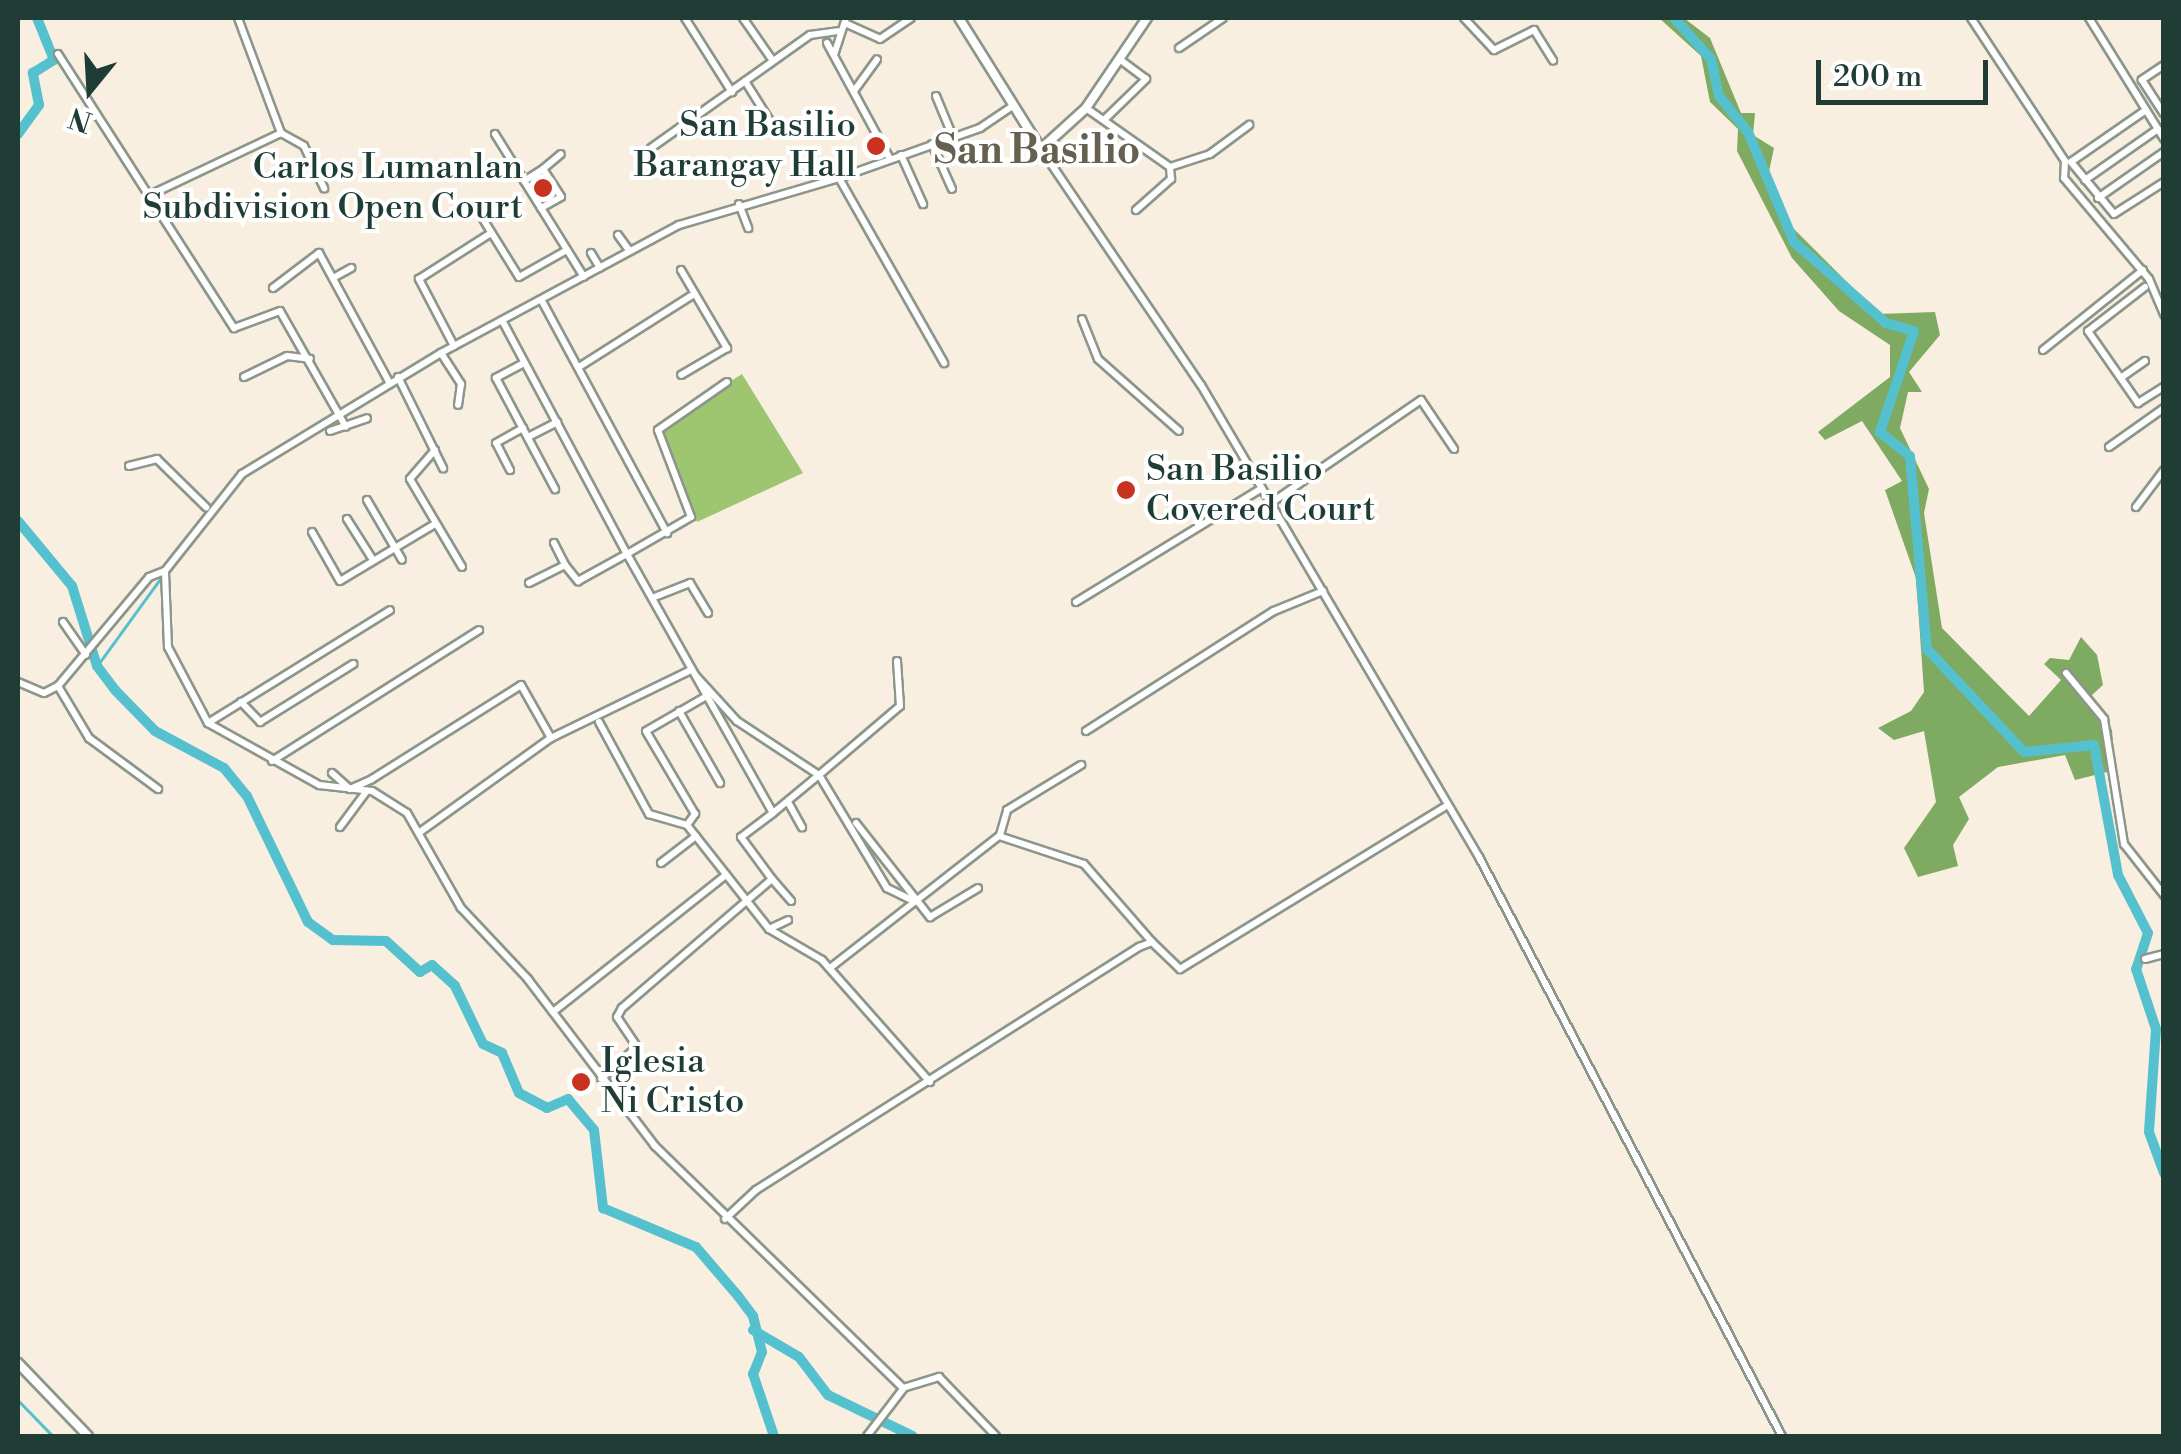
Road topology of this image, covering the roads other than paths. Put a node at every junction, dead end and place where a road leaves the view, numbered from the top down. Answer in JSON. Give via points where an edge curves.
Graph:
{"nodes":[{"id":1,"x":238,"y":18,"type":"edge"},
{"id":2,"x":685,"y":18,"type":"edge"},
{"id":3,"x":743,"y":18,"type":"edge"},
{"id":4,"x":911,"y":18,"type":"edge"},
{"id":5,"x":959,"y":18,"type":"edge"},
{"id":6,"x":1146,"y":18,"type":"edge"},
{"id":7,"x":1223,"y":18,"type":"edge"},
{"id":8,"x":1464,"y":18,"type":"edge"},
{"id":9,"x":1970,"y":18,"type":"edge"},
{"id":10,"x":2089,"y":18,"type":"edge"},
{"id":11,"x":846,"y":21,"type":"edge"},
{"id":12,"x":838,"y":30,"type":"junction"},
{"id":13,"x":827,"y":44,"type":"dead end"},
{"id":14,"x":1180,"y":48,"type":"dead end"},
{"id":15,"x":58,"y":54,"type":"dead end"},
{"id":16,"x":834,"y":54,"type":"junction"},
{"id":17,"x":877,"y":59,"type":"dead end"},
{"id":18,"x":1119,"y":59,"type":"junction"},
{"id":19,"x":1552,"y":60,"type":"dead end"},
{"id":20,"x":773,"y":61,"type":"junction"},
{"id":21,"x":2164,"y":65,"type":"edge"},
{"id":22,"x":745,"y":82,"type":"junction"},
{"id":23,"x":854,"y":90,"type":"junction"},
{"id":24,"x":732,"y":92,"type":"junction"},
{"id":25,"x":936,"y":96,"type":"dead end"},
{"id":26,"x":1013,"y":106,"type":"junction"},
{"id":27,"x":1086,"y":108,"type":"junction"},
{"id":28,"x":2146,"y":110,"type":"junction"},
{"id":29,"x":2163,"y":110,"type":"edge"},
{"id":30,"x":1104,"y":120,"type":"junction"},
{"id":31,"x":770,"y":121,"type":"dead end"},
{"id":32,"x":1249,"y":125,"type":"dead end"},
{"id":33,"x":2158,"y":129,"type":"junction"},
{"id":34,"x":281,"y":134,"type":"junction"},
{"id":35,"x":495,"y":134,"type":"dead end"},
{"id":36,"x":953,"y":137,"type":"junction"},
{"id":37,"x":2164,"y":139,"type":"edge"},
{"id":38,"x":932,"y":144,"type":"junction"},
{"id":39,"x":651,"y":148,"type":"dead end"},
{"id":40,"x":1041,"y":149,"type":"junction"},
{"id":41,"x":2164,"y":152,"type":"edge"},
{"id":42,"x":561,"y":154,"type":"dead end"},
{"id":43,"x":901,"y":155,"type":"junction"},
{"id":44,"x":890,"y":159,"type":"junction"},
{"id":45,"x":1170,"y":167,"type":"junction"},
{"id":46,"x":543,"y":169,"type":"junction"},
{"id":47,"x":839,"y":178,"type":"junction"},
{"id":48,"x":2084,"y":180,"type":"junction"},
{"id":49,"x":524,"y":181,"type":"junction"},
{"id":50,"x":2164,"y":182,"type":"edge"},
{"id":51,"x":324,"y":188,"type":"dead end"},
{"id":52,"x":952,"y":188,"type":"dead end"},
{"id":53,"x":152,"y":194,"type":"junction"},
{"id":54,"x":2098,"y":198,"type":"junction"},
{"id":55,"x":739,"y":204,"type":"junction"},
{"id":56,"x":923,"y":204,"type":"dead end"},
{"id":57,"x":541,"y":208,"type":"junction"},
{"id":58,"x":1136,"y":210,"type":"dead end"},
{"id":59,"x":483,"y":219,"type":"dead end"},
{"id":60,"x":748,"y":228,"type":"dead end"},
{"id":61,"x":491,"y":233,"type":"junction"},
{"id":62,"x":618,"y":235,"type":"dead end"},
{"id":63,"x":567,"y":250,"type":"junction"},
{"id":64,"x":630,"y":250,"type":"junction"},
{"id":65,"x":590,"y":253,"type":"dead end"},
{"id":66,"x":351,"y":268,"type":"dead end"},
{"id":67,"x":600,"y":268,"type":"junction"},
{"id":68,"x":681,"y":270,"type":"dead end"},
{"id":69,"x":2143,"y":270,"type":"junction"},
{"id":70,"x":584,"y":277,"type":"junction"},
{"id":71,"x":333,"y":278,"type":"junction"},
{"id":72,"x":2145,"y":286,"type":"junction"},
{"id":73,"x":273,"y":288,"type":"dead end"},
{"id":74,"x":694,"y":294,"type":"junction"},
{"id":75,"x":542,"y":300,"type":"junction"},
{"id":76,"x":2163,"y":315,"type":"edge"},
{"id":77,"x":1082,"y":319,"type":"dead end"},
{"id":78,"x":503,"y":322,"type":"junction"},
{"id":79,"x":454,"y":346,"type":"junction"},
{"id":80,"x":2043,"y":350,"type":"dead end"},
{"id":81,"x":442,"y":355,"type":"junction"},
{"id":82,"x":310,"y":360,"type":"junction"},
{"id":83,"x":2146,"y":361,"type":"dead end"},
{"id":84,"x":525,"y":362,"type":"junction"},
{"id":85,"x":944,"y":363,"type":"dead end"},
{"id":86,"x":578,"y":367,"type":"junction"},
{"id":87,"x":681,"y":375,"type":"dead end"},
{"id":88,"x":244,"y":377,"type":"dead end"},
{"id":89,"x":2120,"y":378,"type":"junction"},
{"id":90,"x":400,"y":381,"type":"junction"},
{"id":91,"x":389,"y":382,"type":"junction"},
{"id":92,"x":727,"y":382,"type":"dead end"},
{"id":93,"x":2164,"y":387,"type":"edge"},
{"id":94,"x":458,"y":405,"type":"dead end"},
{"id":95,"x":2164,"y":408,"type":"edge"},
{"id":96,"x":341,"y":413,"type":"junction"},
{"id":97,"x":367,"y":418,"type":"dead end"},
{"id":98,"x":556,"y":422,"type":"junction"},
{"id":99,"x":346,"y":427,"type":"junction"},
{"id":100,"x":523,"y":428,"type":"junction"},
{"id":101,"x":330,"y":431,"type":"dead end"},
{"id":102,"x":1179,"y":431,"type":"dead end"},
{"id":103,"x":528,"y":437,"type":"junction"},
{"id":104,"x":2108,"y":446,"type":"dead end"},
{"id":105,"x":1454,"y":448,"type":"dead end"},
{"id":106,"x":434,"y":450,"type":"junction"},
{"id":107,"x":129,"y":466,"type":"dead end"},
{"id":108,"x":443,"y":468,"type":"dead end"},
{"id":109,"x":510,"y":470,"type":"dead end"},
{"id":110,"x":2164,"y":470,"type":"edge"},
{"id":111,"x":1262,"y":488,"type":"junction"},
{"id":112,"x":555,"y":489,"type":"dead end"},
{"id":113,"x":367,"y":500,"type":"dead end"},
{"id":114,"x":1271,"y":502,"type":"junction"},
{"id":115,"x":206,"y":507,"type":"junction"},
{"id":116,"x":2136,"y":507,"type":"dead end"},
{"id":117,"x":347,"y":518,"type":"dead end"},
{"id":118,"x":435,"y":524,"type":"junction"},
{"id":119,"x":312,"y":532,"type":"dead end"},
{"id":120,"x":667,"y":533,"type":"junction"},
{"id":121,"x":554,"y":544,"type":"dead end"},
{"id":122,"x":394,"y":546,"type":"junction"},
{"id":123,"x":627,"y":554,"type":"junction"},
{"id":124,"x":373,"y":560,"type":"junction"},
{"id":125,"x":402,"y":560,"type":"dead end"},
{"id":126,"x":566,"y":565,"type":"junction"},
{"id":127,"x":462,"y":567,"type":"dead end"},
{"id":128,"x":165,"y":570,"type":"junction"},
{"id":129,"x":529,"y":583,"type":"dead end"},
{"id":130,"x":1323,"y":591,"type":"junction"},
{"id":131,"x":652,"y":598,"type":"junction"},
{"id":132,"x":1076,"y":602,"type":"dead end"},
{"id":133,"x":390,"y":610,"type":"dead end"},
{"id":134,"x":708,"y":613,"type":"dead end"},
{"id":135,"x":63,"y":622,"type":"dead end"},
{"id":136,"x":479,"y":630,"type":"dead end"},
{"id":137,"x":89,"y":653,"type":"junction"},
{"id":138,"x":897,"y":661,"type":"dead end"},
{"id":139,"x":354,"y":664,"type":"dead end"},
{"id":140,"x":693,"y":672,"type":"junction"},
{"id":141,"x":2066,"y":673,"type":"dead end"},
{"id":142,"x":18,"y":682,"type":"edge"},
{"id":143,"x":58,"y":686,"type":"junction"},
{"id":144,"x":708,"y":696,"type":"junction"},
{"id":145,"x":241,"y":702,"type":"junction"},
{"id":146,"x":679,"y":711,"type":"junction"},
{"id":147,"x":599,"y":722,"type":"junction"},
{"id":148,"x":208,"y":723,"type":"junction"},
{"id":149,"x":1086,"y":731,"type":"dead end"},
{"id":150,"x":552,"y":738,"type":"junction"},
{"id":151,"x":289,"y":746,"type":"junction"},
{"id":152,"x":272,"y":760,"type":"junction"},
{"id":153,"x":1081,"y":765,"type":"dead end"},
{"id":154,"x":288,"y":768,"type":"junction"},
{"id":155,"x":332,"y":773,"type":"dead end"},
{"id":156,"x":819,"y":775,"type":"junction"},
{"id":157,"x":720,"y":783,"type":"dead end"},
{"id":158,"x":350,"y":789,"type":"junction"},
{"id":159,"x":158,"y":790,"type":"dead end"},
{"id":160,"x":367,"y":791,"type":"junction"},
{"id":161,"x":787,"y":802,"type":"junction"},
{"id":162,"x":1444,"y":807,"type":"junction"},
{"id":163,"x":774,"y":814,"type":"junction"},
{"id":164,"x":849,"y":816,"type":"junction"},
{"id":165,"x":687,"y":825,"type":"junction"},
{"id":166,"x":340,"y":827,"type":"dead end"},
{"id":167,"x":802,"y":827,"type":"dead end"},
{"id":168,"x":420,"y":832,"type":"junction"},
{"id":169,"x":696,"y":836,"type":"junction"},
{"id":170,"x":999,"y":836,"type":"junction"},
{"id":171,"x":661,"y":862,"type":"dead end"},
{"id":172,"x":726,"y":876,"type":"junction"},
{"id":173,"x":772,"y":879,"type":"junction"},
{"id":174,"x":978,"y":888,"type":"dead end"},
{"id":175,"x":2164,"y":895,"type":"edge"},
{"id":176,"x":914,"y":898,"type":"junction"},
{"id":177,"x":790,"y":901,"type":"dead end"},
{"id":178,"x":746,"y":902,"type":"junction"},
{"id":179,"x":788,"y":920,"type":"dead end"},
{"id":180,"x":769,"y":929,"type":"junction"},
{"id":181,"x":1152,"y":942,"type":"junction"},
{"id":182,"x":2164,"y":954,"type":"edge"},
{"id":183,"x":2146,"y":960,"type":"dead end"},
{"id":184,"x":830,"y":968,"type":"junction"},
{"id":185,"x":552,"y":1012,"type":"junction"},
{"id":186,"x":601,"y":1079,"type":"junction"},
{"id":187,"x":930,"y":1082,"type":"junction"},
{"id":188,"x":725,"y":1219,"type":"junction"},
{"id":189,"x":18,"y":1363,"type":"edge"},
{"id":190,"x":903,"y":1388,"type":"junction"},
{"id":191,"x":88,"y":1436,"type":"edge"},
{"id":192,"x":866,"y":1436,"type":"edge"},
{"id":193,"x":996,"y":1436,"type":"edge"},
{"id":194,"x":1782,"y":1436,"type":"edge"}],
"edges":[{"from":1,"to":34,"type":"street"},
{"from":2,"to":24,"type":"street"},
{"from":3,"to":20,"type":"street"},
{"from":4,"to":11,"type":"street","via":[[880,40]]},
{"from":5,"to":26,"type":"street"},
{"from":6,"to":18,"type":"street"},
{"from":7,"to":14,"type":"street"},
{"from":8,"to":19,"type":"street","via":[[1494,50],[1534,30]]},
{"from":9,"to":69,"type":"street","via":[[2065,161],[2064,178]]},
{"from":10,"to":28,"type":"street"},
{"from":11,"to":12,"type":"street"},
{"from":12,"to":16,"type":"street","via":[[843,48]]},
{"from":12,"to":20,"type":"street","via":[[822,28]]},
{"from":13,"to":16,"type":"street"},
{"from":15,"to":53,"type":"street"},
{"from":16,"to":23,"type":"street"},
{"from":17,"to":23,"type":"street"},
{"from":18,"to":27,"type":"street"},
{"from":18,"to":30,"type":"street","via":[[1146,79]]},
{"from":20,"to":22,"type":"street"},
{"from":21,"to":29,"type":"street","via":[[2142,80]]},
{"from":22,"to":24,"type":"street"},
{"from":22,"to":31,"type":"street"},
{"from":23,"to":44,"type":"street"},
{"from":24,"to":39,"type":"street"},
{"from":25,"to":36,"type":"street"},
{"from":26,"to":36,"type":"street"},
{"from":26,"to":40,"type":"street"},
{"from":27,"to":30,"type":"street"},
{"from":27,"to":40,"type":"street"},
{"from":28,"to":33,"type":"street"},
{"from":28,"to":48,"type":"street","via":[[2071,160]]},
{"from":30,"to":45,"type":"street"},
{"from":32,"to":45,"type":"street","via":[[1210,154]]},
{"from":33,"to":37,"type":"street"},
{"from":33,"to":48,"type":"street"},
{"from":34,"to":51,"type":"street","via":[[304,146]]},
{"from":34,"to":53,"type":"street"},
{"from":35,"to":49,"type":"street"},
{"from":36,"to":38,"type":"street"},
{"from":38,"to":43,"type":"street"},
{"from":38,"to":52,"type":"street"},
{"from":40,"to":111,"type":"street"},
{"from":41,"to":54,"type":"street"},
{"from":42,"to":46,"type":"street"},
{"from":43,"to":44,"type":"street"},
{"from":43,"to":56,"type":"street"},
{"from":44,"to":47,"type":"street"},
{"from":45,"to":58,"type":"street","via":[[1171,179]]},
{"from":46,"to":49,"type":"street"},
{"from":46,"to":57,"type":"street","via":[[560,196]]},
{"from":47,"to":55,"type":"street"},
{"from":47,"to":85,"type":"street"},
{"from":48,"to":54,"type":"street"},
{"from":49,"to":57,"type":"street"},
{"from":50,"to":54,"type":"street","via":[[2116,214]]},
{"from":53,"to":82,"type":"street","via":[[234,328],[280,312]]},
{"from":55,"to":60,"type":"street"},
{"from":55,"to":64,"type":"street"},
{"from":57,"to":63,"type":"street"},
{"from":59,"to":61,"type":"street"},
{"from":61,"to":63,"type":"street","via":[[519,277]]},
{"from":61,"to":79,"type":"street","via":[[419,279]]},
{"from":62,"to":64,"type":"street"},
{"from":63,"to":70,"type":"street"},
{"from":64,"to":67,"type":"street"},
{"from":65,"to":67,"type":"street"},
{"from":66,"to":71,"type":"street"},
{"from":67,"to":70,"type":"street"},
{"from":68,"to":74,"type":"street"},
{"from":69,"to":72,"type":"street"},
{"from":69,"to":80,"type":"street"},
{"from":70,"to":75,"type":"street"},
{"from":71,"to":73,"type":"street","via":[[321,251]]},
{"from":71,"to":91,"type":"street"},
{"from":72,"to":76,"type":"street"},
{"from":72,"to":89,"type":"street","via":[[2088,331]]},
{"from":74,"to":86,"type":"street"},
{"from":74,"to":87,"type":"street","via":[[728,348]]},
{"from":75,"to":78,"type":"street"},
{"from":75,"to":86,"type":"street"},
{"from":77,"to":102,"type":"street","via":[[1098,360]]},
{"from":78,"to":79,"type":"street"},
{"from":78,"to":84,"type":"street"},
{"from":79,"to":81,"type":"street"},
{"from":81,"to":90,"type":"street"},
{"from":81,"to":94,"type":"street","via":[[462,384]]},
{"from":82,"to":88,"type":"street","via":[[288,356]]},
{"from":82,"to":96,"type":"street"},
{"from":83,"to":89,"type":"street"},
{"from":84,"to":98,"type":"street"},
{"from":84,"to":100,"type":"street","via":[[496,378]]},
{"from":86,"to":120,"type":"street"},
{"from":89,"to":93,"type":"street","via":[[2138,403]]},
{"from":90,"to":91,"type":"street"},
{"from":90,"to":106,"type":"street"},
{"from":91,"to":96,"type":"street"},
{"from":92,"to":120,"type":"street","via":[[660,425],[692,514]]},
{"from":95,"to":104,"type":"street"},
{"from":96,"to":99,"type":"street"},
{"from":96,"to":115,"type":"street","via":[[268,454]]},
{"from":97,"to":99,"type":"street"},
{"from":98,"to":103,"type":"street"},
{"from":98,"to":123,"type":"street"},
{"from":99,"to":101,"type":"street"},
{"from":100,"to":103,"type":"street"},
{"from":100,"to":109,"type":"street","via":[[496,443]]},
{"from":103,"to":112,"type":"street"},
{"from":105,"to":114,"type":"street","via":[[1421,400]]},
{"from":106,"to":108,"type":"street"},
{"from":106,"to":118,"type":"street","via":[[410,475]]},
{"from":107,"to":115,"type":"street","via":[[157,458]]},
{"from":110,"to":116,"type":"street"},
{"from":111,"to":114,"type":"street"},
{"from":111,"to":132,"type":"street"},
{"from":113,"to":122,"type":"street"},
{"from":114,"to":130,"type":"street"},
{"from":115,"to":128,"type":"street"},
{"from":117,"to":124,"type":"street"},
{"from":118,"to":122,"type":"street"},
{"from":118,"to":127,"type":"street"},
{"from":119,"to":124,"type":"street","via":[[340,581]]},
{"from":120,"to":123,"type":"street"},
{"from":121,"to":126,"type":"street"},
{"from":122,"to":124,"type":"street"},
{"from":122,"to":125,"type":"street"},
{"from":123,"to":126,"type":"street","via":[[578,580]]},
{"from":123,"to":131,"type":"street"},
{"from":126,"to":129,"type":"street"},
{"from":128,"to":137,"type":"street","via":[[148,577]]},
{"from":128,"to":148,"type":"street","via":[[168,647]]},
{"from":130,"to":149,"type":"street","via":[[1274,611]]},
{"from":130,"to":162,"type":"street"},
{"from":131,"to":134,"type":"street","via":[[690,583]]},
{"from":131,"to":140,"type":"street"},
{"from":133,"to":145,"type":"street"},
{"from":135,"to":137,"type":"street"},
{"from":136,"to":151,"type":"street"},
{"from":137,"to":143,"type":"street"},
{"from":138,"to":156,"type":"street","via":[[900,706]]},
{"from":139,"to":145,"type":"street","via":[[260,722]]},
{"from":140,"to":144,"type":"street"},
{"from":140,"to":147,"type":"street"},
{"from":141,"to":175,"type":"street","via":[[2104,719],[2127,817],[2124,844]]},
{"from":142,"to":143,"type":"street","via":[[44,692]]},
{"from":143,"to":159,"type":"street","via":[[89,738]]},
{"from":144,"to":146,"type":"street"},
{"from":144,"to":156,"type":"street"},
{"from":144,"to":163,"type":"street"},
{"from":145,"to":148,"type":"street"},
{"from":146,"to":157,"type":"street"},
{"from":146,"to":165,"type":"street","via":[[646,732],[695,814]]},
{"from":147,"to":150,"type":"street"},
{"from":147,"to":165,"type":"street","via":[[649,814]]},
{"from":148,"to":152,"type":"street"},
{"from":150,"to":158,"type":"street","via":[[521,685]]},
{"from":150,"to":168,"type":"street"},
{"from":151,"to":152,"type":"street"},
{"from":151,"to":154,"type":"street"},
{"from":152,"to":154,"type":"street"},
{"from":153,"to":170,"type":"street","via":[[1007,810]]},
{"from":154,"to":158,"type":"street"},
{"from":155,"to":158,"type":"street"},
{"from":156,"to":161,"type":"street"},
{"from":156,"to":164,"type":"street"},
{"from":158,"to":160,"type":"street"},
{"from":160,"to":166,"type":"street"},
{"from":160,"to":168,"type":"street","via":[[403,810]]},
{"from":161,"to":163,"type":"street"},
{"from":161,"to":167,"type":"street"},
{"from":162,"to":181,"type":"street","via":[[1180,970]]},
{"from":162,"to":194,"type":"street"},
{"from":163,"to":173,"type":"street","via":[[740,837]]},
{"from":164,"to":176,"type":"street"},
{"from":164,"to":176,"type":"street","via":[[887,888]]},
{"from":165,"to":169,"type":"street"},
{"from":168,"to":185,"type":"street","via":[[461,908]]},
{"from":169,"to":171,"type":"street"},
{"from":169,"to":172,"type":"street"},
{"from":170,"to":176,"type":"street"},
{"from":170,"to":181,"type":"street","via":[[1084,864]]},
{"from":172,"to":178,"type":"street"},
{"from":172,"to":185,"type":"street"},
{"from":173,"to":177,"type":"street"},
{"from":173,"to":178,"type":"street"},
{"from":174,"to":176,"type":"street","via":[[940,918]]},
{"from":176,"to":184,"type":"street"},
{"from":178,"to":180,"type":"street"},
{"from":178,"to":186,"type":"street","via":[[618,1012],[637,1047]]},
{"from":179,"to":180,"type":"street"},
{"from":180,"to":184,"type":"street"},
{"from":181,"to":187,"type":"street"},
{"from":182,"to":183,"type":"street"},
{"from":184,"to":187,"type":"street"},
{"from":185,"to":186,"type":"street"},
{"from":186,"to":188,"type":"street"},
{"from":187,"to":188,"type":"street","via":[[756,1190]]},
{"from":188,"to":190,"type":"street"},
{"from":189,"to":191,"type":"street"},
{"from":190,"to":192,"type":"street"},
{"from":190,"to":193,"type":"street","via":[[939,1377]]}]}
